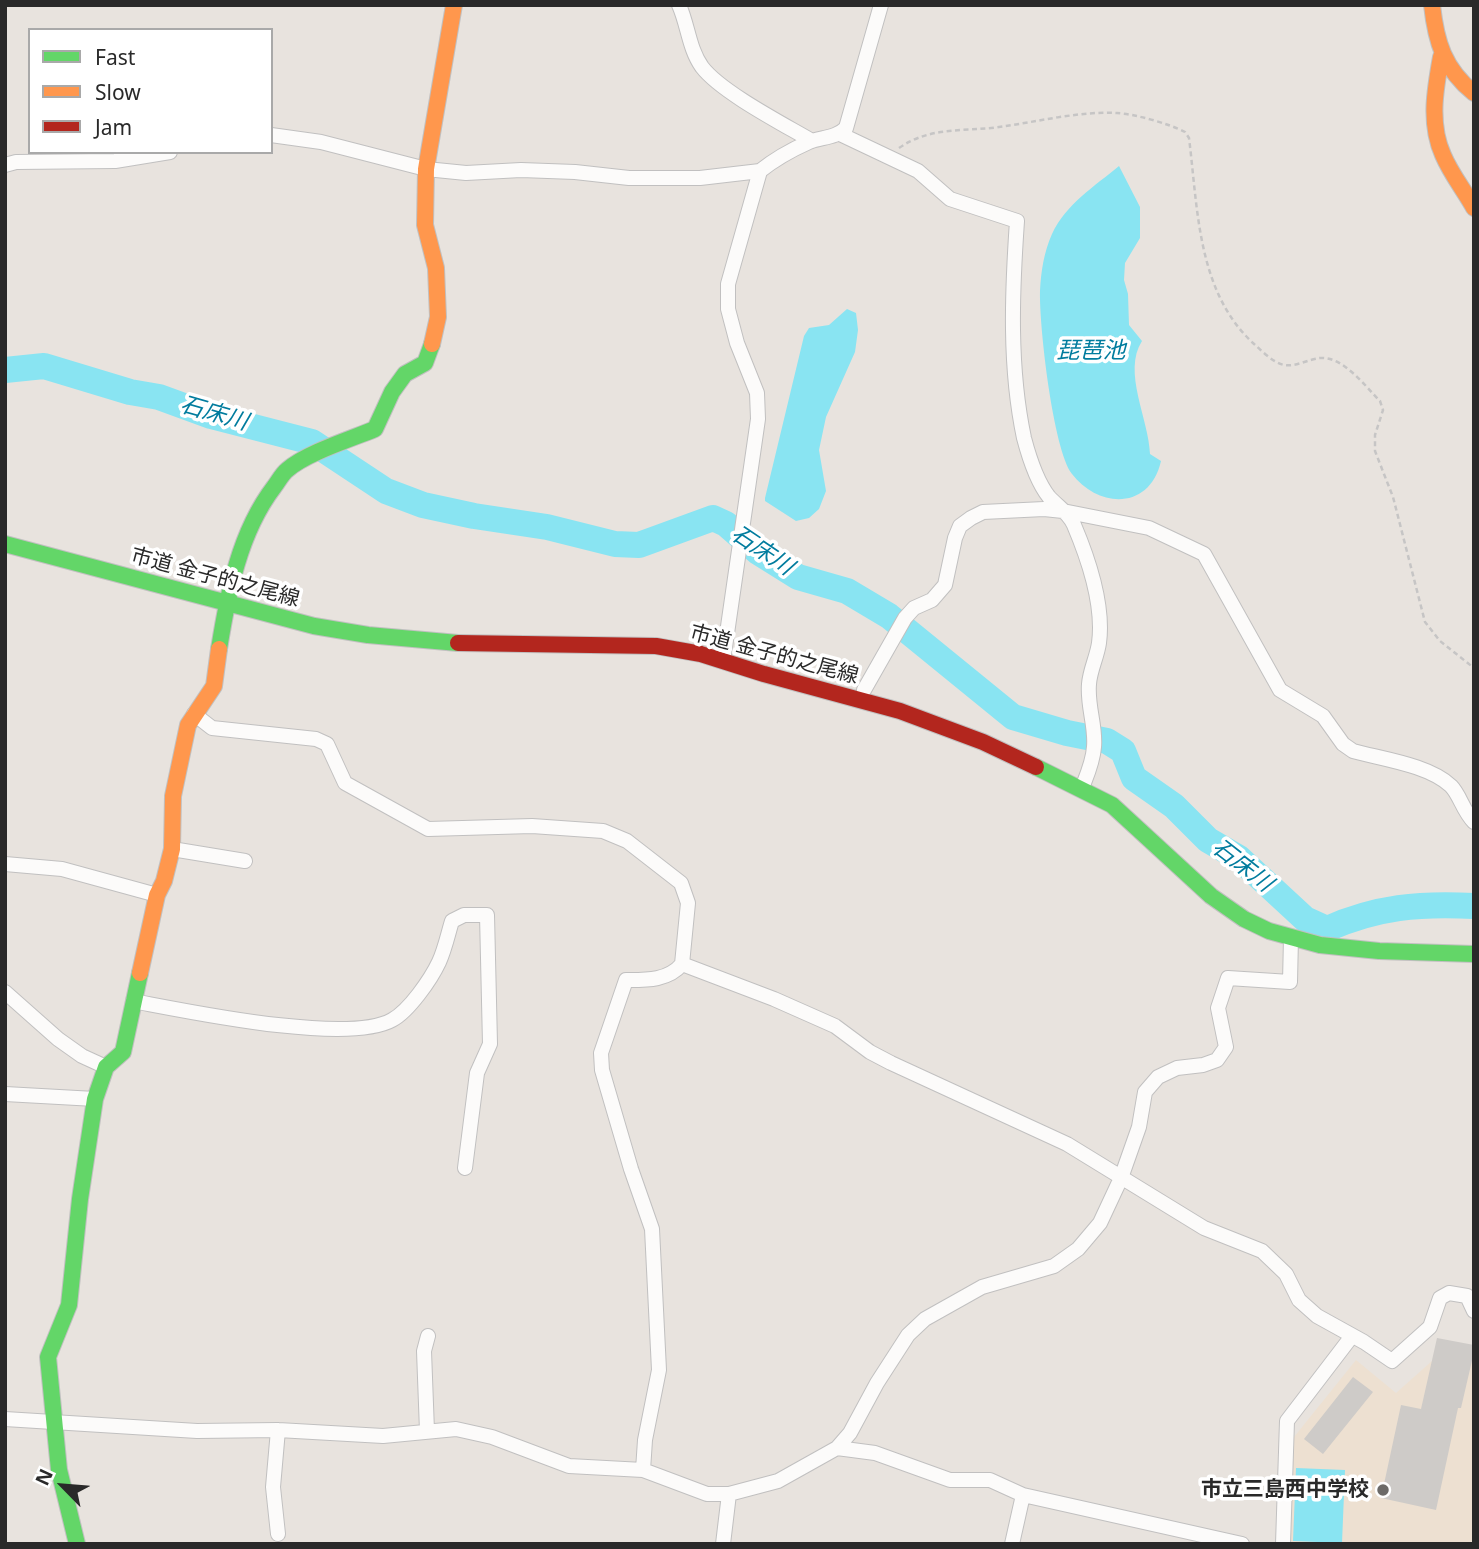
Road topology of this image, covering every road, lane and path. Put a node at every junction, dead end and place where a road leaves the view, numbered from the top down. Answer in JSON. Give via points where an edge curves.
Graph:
{"nodes":[{"id":1,"x":454,"y":5,"type":"edge"},
{"id":2,"x":679,"y":5,"type":"edge"},
{"id":3,"x":881,"y":5,"type":"edge"},
{"id":4,"x":1432,"y":5,"type":"edge"},
{"id":5,"x":1441,"y":57,"type":"junction"},
{"id":6,"x":1474,"y":93,"type":"edge"},
{"id":7,"x":840,"y":134,"type":"junction"},
{"id":8,"x":273,"y":135,"type":"edge"},
{"id":9,"x":812,"y":141,"type":"junction"},
{"id":10,"x":158,"y":154,"type":"edge"},
{"id":11,"x":888,"y":156,"type":"junction"},
{"id":12,"x":5,"y":165,"type":"edge"},
{"id":13,"x":426,"y":169,"type":"junction"},
{"id":14,"x":760,"y":171,"type":"junction"},
{"id":15,"x":1474,"y":208,"type":"edge"},
{"id":16,"x":1063,"y":511,"type":"junction"},
{"id":17,"x":5,"y":544,"type":"edge"},
{"id":18,"x":226,"y":604,"type":"junction"},
{"id":19,"x":723,"y":661,"type":"junction"},
{"id":20,"x":1474,"y":668,"type":"edge"},
{"id":21,"x":864,"y":690,"type":"dead end"},
{"id":22,"x":194,"y":714,"type":"junction"},
{"id":23,"x":1082,"y":788,"type":"junction"},
{"id":24,"x":1474,"y":822,"type":"edge"},
{"id":25,"x":172,"y":849,"type":"junction"},
{"id":26,"x":245,"y":861,"type":"dead end"},
{"id":27,"x":5,"y":864,"type":"edge"},
{"id":28,"x":157,"y":895,"type":"junction"},
{"id":29,"x":1292,"y":938,"type":"junction"},
{"id":30,"x":1474,"y":954,"type":"edge"},
{"id":31,"x":682,"y":964,"type":"junction"},
{"id":32,"x":5,"y":992,"type":"edge"},
{"id":33,"x":133,"y":1001,"type":"junction"},
{"id":34,"x":106,"y":1067,"type":"junction"},
{"id":35,"x":5,"y":1094,"type":"edge"},
{"id":36,"x":95,"y":1100,"type":"junction"},
{"id":37,"x":465,"y":1168,"type":"dead end"},
{"id":38,"x":1121,"y":1178,"type":"junction"},
{"id":39,"x":1474,"y":1311,"type":"edge"},
{"id":40,"x":428,"y":1336,"type":"dead end"},
{"id":41,"x":1352,"y":1336,"type":"junction"},
{"id":42,"x":5,"y":1419,"type":"edge"},
{"id":43,"x":53,"y":1421,"type":"junction"},
{"id":44,"x":278,"y":1430,"type":"junction"},
{"id":45,"x":426,"y":1431,"type":"junction"},
{"id":46,"x":837,"y":1448,"type":"junction"},
{"id":47,"x":643,"y":1470,"type":"junction"},
{"id":48,"x":729,"y":1494,"type":"junction"},
{"id":49,"x":1023,"y":1495,"type":"junction"},
{"id":50,"x":278,"y":1534,"type":"dead end"},
{"id":51,"x":77,"y":1544,"type":"edge"},
{"id":52,"x":723,"y":1544,"type":"edge"},
{"id":53,"x":1012,"y":1544,"type":"edge"},
{"id":54,"x":1242,"y":1544,"type":"edge"},
{"id":55,"x":1283,"y":1544,"type":"edge"}],
"edges":[{"from":1,"to":13,"type":"main road"},
{"from":2,"to":9,"type":"street","via":[[696,56],[716,82]]},
{"from":3,"to":7,"type":"street","via":[[850,121]]},
{"from":4,"to":5,"type":"main road"},
{"from":5,"to":6,"type":"main road"},
{"from":5,"to":15,"type":"main road","via":[[1435,126],[1440,147]]},
{"from":7,"to":9,"type":"street"},
{"from":7,"to":11,"type":"street"},
{"from":8,"to":13,"type":"street","via":[[321,142]]},
{"from":9,"to":14,"type":"street"},
{"from":10,"to":12,"type":"street","via":[[115,161]]},
{"from":11,"to":16,"type":"street","via":[[918,171],[950,199],[1017,221],[1014,358],[1024,439],[1048,496]]},
{"from":11,"to":20,"type":"path","via":[[910,141],[943,130],[995,128],[1068,116],[1119,113],[1185,132],[1201,245],[1226,310],[1243,334],[1273,360],[1285,365],[1333,359],[1380,401],[1376,451],[1393,497],[1425,622]]},
{"from":13,"to":14,"type":"street","via":[[575,172],[629,178],[700,178]]},
{"from":13,"to":18,"type":"main road","via":[[425,225],[436,268],[438,317],[425,363],[405,374],[375,429],[287,470],[248,529]]},
{"from":14,"to":19,"type":"street","via":[[729,284],[728,309],[757,393],[758,419]]},
{"from":16,"to":21,"type":"street","via":[[983,512],[960,526],[945,585],[905,618]]},
{"from":16,"to":23,"type":"street","via":[[1072,520],[1084,550],[1094,583],[1099,627],[1089,684],[1095,747]]},
{"from":16,"to":24,"type":"street","via":[[1149,528],[1203,554],[1284,695],[1323,716],[1353,751],[1442,778],[1454,788]]},
{"from":17,"to":18,"type":"main road","name":"市道 金子的之尾線"},
{"from":18,"to":19,"type":"main road","name":"市道 金子的之尾線","via":[[368,635],[476,644],[656,646]]},
{"from":18,"to":22,"type":"main road","via":[[214,686]]},
{"from":19,"to":23,"type":"main road","name":"市道 金子的之尾線","via":[[900,711]]},
{"from":22,"to":25,"type":"main road","via":[[173,796]]},
{"from":22,"to":31,"type":"street","via":[[212,728],[316,738],[327,744],[345,783],[428,829],[532,826],[603,831],[627,841],[681,883],[688,903]]},
{"from":23,"to":29,"type":"main road","name":"市道 金子的之尾線","via":[[1112,805],[1212,896],[1244,919]]},
{"from":25,"to":26,"type":"street"},
{"from":25,"to":28,"type":"main road"},
{"from":27,"to":28,"type":"street","via":[[62,869]]},
{"from":28,"to":33,"type":"main road"},
{"from":29,"to":30,"type":"main road","name":"市道 金子的之尾線","via":[[1379,951]]},
{"from":29,"to":38,"type":"street","via":[[1290,982],[1227,978],[1218,1008],[1226,1047],[1217,1060],[1177,1068],[1158,1077],[1145,1092],[1139,1127]]},
{"from":31,"to":38,"type":"street","via":[[835,1026],[880,1057],[1067,1144]]},
{"from":31,"to":47,"type":"street","via":[[653,979],[626,979],[601,1053],[604,1083],[652,1229],[659,1370]]},
{"from":32,"to":34,"type":"street","via":[[58,1039]]},
{"from":33,"to":34,"type":"main road","via":[[123,1052]]},
{"from":33,"to":37,"type":"street","via":[[237,1020],[338,1029],[391,1021],[408,1008],[438,963],[452,921],[464,915],[487,915],[490,1044],[477,1073]]},
{"from":34,"to":36,"type":"main road"},
{"from":35,"to":36,"type":"street"},
{"from":36,"to":43,"type":"main road","via":[[69,1305],[47,1357]]},
{"from":38,"to":41,"type":"street","via":[[1204,1228],[1262,1251],[1286,1274],[1299,1300]]},
{"from":38,"to":46,"type":"street","via":[[1100,1223],[1078,1250],[1054,1266],[982,1287],[908,1335]]},
{"from":39,"to":41,"type":"street","via":[[1467,1296],[1449,1293],[1440,1298],[1430,1327],[1392,1361]]},
{"from":40,"to":45,"type":"street","via":[[424,1351]]},
{"from":41,"to":55,"type":"street","via":[[1287,1421]]},
{"from":42,"to":43,"type":"street"},
{"from":43,"to":44,"type":"street","via":[[197,1431]]},
{"from":43,"to":51,"type":"main road"},
{"from":44,"to":45,"type":"street","via":[[383,1436]]},
{"from":44,"to":50,"type":"street","via":[[273,1487]]},
{"from":45,"to":47,"type":"street","via":[[475,1432],[569,1465]]},
{"from":46,"to":48,"type":"street","via":[[779,1481]]},
{"from":46,"to":49,"type":"street","via":[[874,1453],[950,1480],[990,1480]]},
{"from":47,"to":48,"type":"street","via":[[696,1491]]},
{"from":48,"to":52,"type":"street"},
{"from":49,"to":53,"type":"street"},
{"from":49,"to":54,"type":"street"}]}
